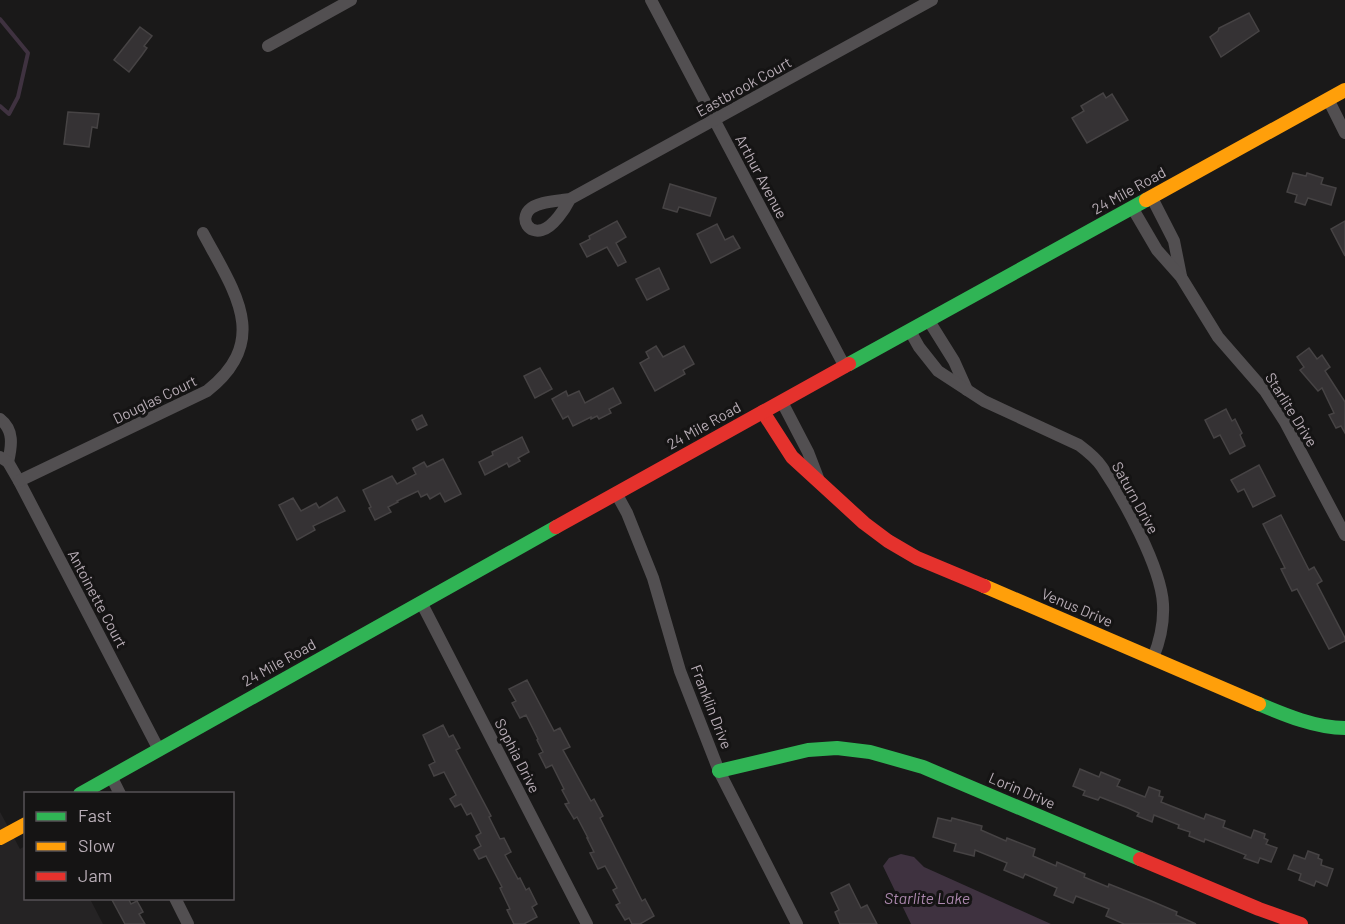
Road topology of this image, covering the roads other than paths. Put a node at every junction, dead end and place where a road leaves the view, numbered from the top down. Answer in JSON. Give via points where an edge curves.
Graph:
{"nodes":[{"id":1,"x":351,"y":0,"type":"edge"},
{"id":2,"x":651,"y":0,"type":"edge"},
{"id":3,"x":932,"y":0,"type":"edge"},
{"id":4,"x":268,"y":46,"type":"dead end"},
{"id":5,"x":1345,"y":90,"type":"edge"},
{"id":6,"x":1328,"y":99,"type":"junction"},
{"id":7,"x":714,"y":121,"type":"junction"},
{"id":8,"x":1345,"y":133,"type":"edge"},
{"id":9,"x":1152,"y":198,"type":"junction"},
{"id":10,"x":570,"y":199,"type":"dead end"},
{"id":11,"x":1133,"y":208,"type":"junction"},
{"id":12,"x":203,"y":233,"type":"dead end"},
{"id":13,"x":1181,"y":277,"type":"junction"},
{"id":14,"x":928,"y":321,"type":"junction"},
{"id":15,"x":910,"y":331,"type":"junction"},
{"id":16,"x":845,"y":367,"type":"junction"},
{"id":17,"x":967,"y":391,"type":"junction"},
{"id":18,"x":782,"y":402,"type":"junction"},
{"id":19,"x":763,"y":412,"type":"junction"},
{"id":20,"x":0,"y":418,"type":"edge"},
{"id":21,"x":4,"y":459,"type":"edge"},
{"id":22,"x":818,"y":479,"type":"junction"},
{"id":23,"x":19,"y":481,"type":"junction"},
{"id":24,"x":616,"y":493,"type":"junction"},
{"id":25,"x":1345,"y":535,"type":"edge"},
{"id":26,"x":421,"y":602,"type":"junction"},
{"id":27,"x":1153,"y":658,"type":"junction"},
{"id":28,"x":1345,"y":728,"type":"edge"},
{"id":29,"x":159,"y":750,"type":"junction"},
{"id":30,"x":719,"y":771,"type":"junction"},
{"id":31,"x":111,"y":776,"type":"junction"},
{"id":32,"x":83,"y":792,"type":"edge"},
{"id":33,"x":119,"y":792,"type":"edge"},
{"id":34,"x":24,"y":825,"type":"edge"},
{"id":35,"x":0,"y":838,"type":"edge"},
{"id":36,"x":176,"y":900,"type":"edge"},
{"id":37,"x":188,"y":924,"type":"edge"},
{"id":38,"x":587,"y":924,"type":"edge"},
{"id":39,"x":797,"y":924,"type":"edge"},
{"id":40,"x":1301,"y":924,"type":"edge"}],
"edges":[{"from":1,"to":4,"type":"street"},
{"from":2,"to":7,"type":"street","name":"Arthur Avenue"},
{"from":3,"to":7,"type":"street","name":"Eastbrook Court"},
{"from":5,"to":6,"type":"street","name":"24 Mile Road"},
{"from":6,"to":8,"type":"street"},
{"from":6,"to":9,"type":"street","name":"24 Mile Road"},
{"from":7,"to":10,"type":"street","name":"Eastbrook Court"},
{"from":7,"to":16,"type":"street","name":"Arthur Avenue"},
{"from":9,"to":11,"type":"street","name":"24 Mile Road"},
{"from":9,"to":13,"type":"street","name":"Starlite Drive","via":[[1174,241]]},
{"from":11,"to":13,"type":"street","name":"Starlite Drive","via":[[1157,250]]},
{"from":11,"to":14,"type":"street","name":"24 Mile Road"},
{"from":12,"to":23,"type":"street","name":"Douglas Court","via":[[241,312],[242,344],[230,370],[207,392]]},
{"from":13,"to":25,"type":"street","name":"Starlite Drive","via":[[1218,337],[1265,391],[1285,422]]},
{"from":14,"to":15,"type":"street","name":"24 Mile Road"},
{"from":14,"to":17,"type":"street","via":[[954,361]]},
{"from":15,"to":16,"type":"street","name":"24 Mile Road"},
{"from":15,"to":17,"type":"street","name":"Saturn Drive","via":[[938,371]]},
{"from":16,"to":18,"type":"street","name":"24 Mile Road"},
{"from":17,"to":27,"type":"street","name":"Saturn Drive","via":[[1064,436],[1101,466],[1122,499],[1159,580],[1163,625]]},
{"from":18,"to":19,"type":"street","name":"24 Mile Road"},
{"from":18,"to":22,"type":"street","name":"Venus Drive"},
{"from":19,"to":22,"type":"street","name":"Venus Drive","via":[[796,461]]},
{"from":19,"to":24,"type":"street","name":"24 Mile Road"},
{"from":20,"to":21,"type":"street","name":"Antoinette Court","via":[[10,431],[12,446]]},
{"from":21,"to":23,"type":"street","name":"Antoinette Court"},
{"from":22,"to":27,"type":"street","name":"Venus Drive","via":[[861,522],[917,558]]},
{"from":23,"to":29,"type":"street","name":"Antoinette Court"},
{"from":24,"to":26,"type":"street","name":"24 Mile Road"},
{"from":24,"to":30,"type":"street","name":"Franklin Drive","via":[[653,578],[680,671]]},
{"from":26,"to":29,"type":"street","name":"24 Mile Road"},
{"from":26,"to":38,"type":"street","name":"Sophia Drive"},
{"from":27,"to":28,"type":"street","name":"Venus Drive","via":[[1288,716]]},
{"from":29,"to":31,"type":"street","name":"24 Mile Road"},
{"from":30,"to":39,"type":"street","name":"Franklin Drive"},
{"from":30,"to":40,"type":"street","name":"Lorin Drive","via":[[817,749],[890,756]]},
{"from":31,"to":32,"type":"street","name":"24 Mile Road"},
{"from":31,"to":33,"type":"street"},
{"from":34,"to":35,"type":"street"},
{"from":36,"to":37,"type":"street"}]}
